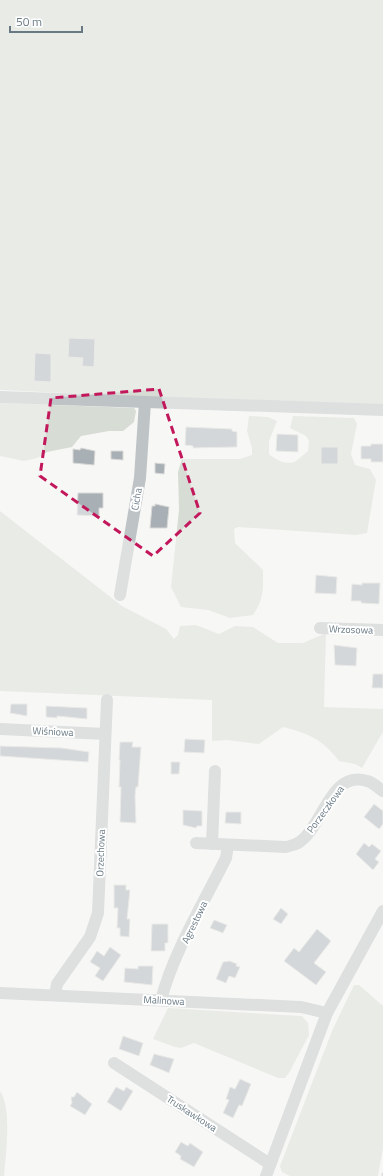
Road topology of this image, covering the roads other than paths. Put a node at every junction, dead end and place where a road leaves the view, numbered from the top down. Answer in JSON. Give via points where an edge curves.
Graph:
{"nodes":[{"id":1,"x":0,"y":397,"type":"edge"},
{"id":2,"x":145,"y":402,"type":"junction"},
{"id":3,"x":383,"y":410,"type":"edge"},
{"id":4,"x":120,"y":595,"type":"dead end"},
{"id":5,"x":320,"y":628,"type":"dead end"},
{"id":6,"x":383,"y":630,"type":"edge"},
{"id":7,"x":107,"y":700,"type":"dead end"},
{"id":8,"x":0,"y":729,"type":"edge"},
{"id":9,"x":105,"y":734,"type":"junction"},
{"id":10,"x":215,"y":772,"type":"dead end"},
{"id":11,"x":383,"y":791,"type":"edge"},
{"id":12,"x":196,"y":843,"type":"dead end"},
{"id":13,"x":212,"y":844,"type":"junction"},
{"id":14,"x":228,"y":845,"type":"junction"},
{"id":15,"x":383,"y":911,"type":"edge"},
{"id":16,"x":0,"y":993,"type":"edge"},
{"id":17,"x":55,"y":995,"type":"junction"},
{"id":18,"x":161,"y":1000,"type":"junction"},
{"id":19,"x":327,"y":1013,"type":"junction"},
{"id":20,"x":114,"y":1063,"type":"dead end"},
{"id":21,"x":270,"y":1164,"type":"junction"},
{"id":22,"x":266,"y":1176,"type":"edge"}],
"edges":[{"from":1,"to":2,"type":"street"},
{"from":2,"to":3,"type":"street"},
{"from":2,"to":4,"type":"street","name":"Cicha","via":[[140,478]]},
{"from":5,"to":6,"type":"street","name":"Wrzosowa"},
{"from":7,"to":9,"type":"street","name":"Orzechowa"},
{"from":8,"to":9,"type":"street","name":"Wiśniowa"},
{"from":9,"to":17,"type":"street","name":"Orzechowa","via":[[98,913],[90,937],[57,984]]},
{"from":10,"to":13,"type":"street"},
{"from":11,"to":14,"type":"street","name":"Porzeczkowa","via":[[369,781],[356,778],[344,782],[307,834],[298,842],[286,847]]},
{"from":12,"to":13,"type":"street","name":"Porzeczkowa"},
{"from":13,"to":14,"type":"street","name":"Porzeczkowa"},
{"from":14,"to":18,"type":"street","name":"Agrestowa","via":[[226,858],[164,987]]},
{"from":15,"to":19,"type":"street"},
{"from":16,"to":17,"type":"street","name":"Malinowa"},
{"from":17,"to":18,"type":"street","name":"Malinowa"},
{"from":18,"to":19,"type":"street","name":"Malinowa","via":[[301,1007]]},
{"from":19,"to":21,"type":"street"},
{"from":20,"to":21,"type":"street","name":"Truskawkowa"},
{"from":21,"to":22,"type":"street"}]}
